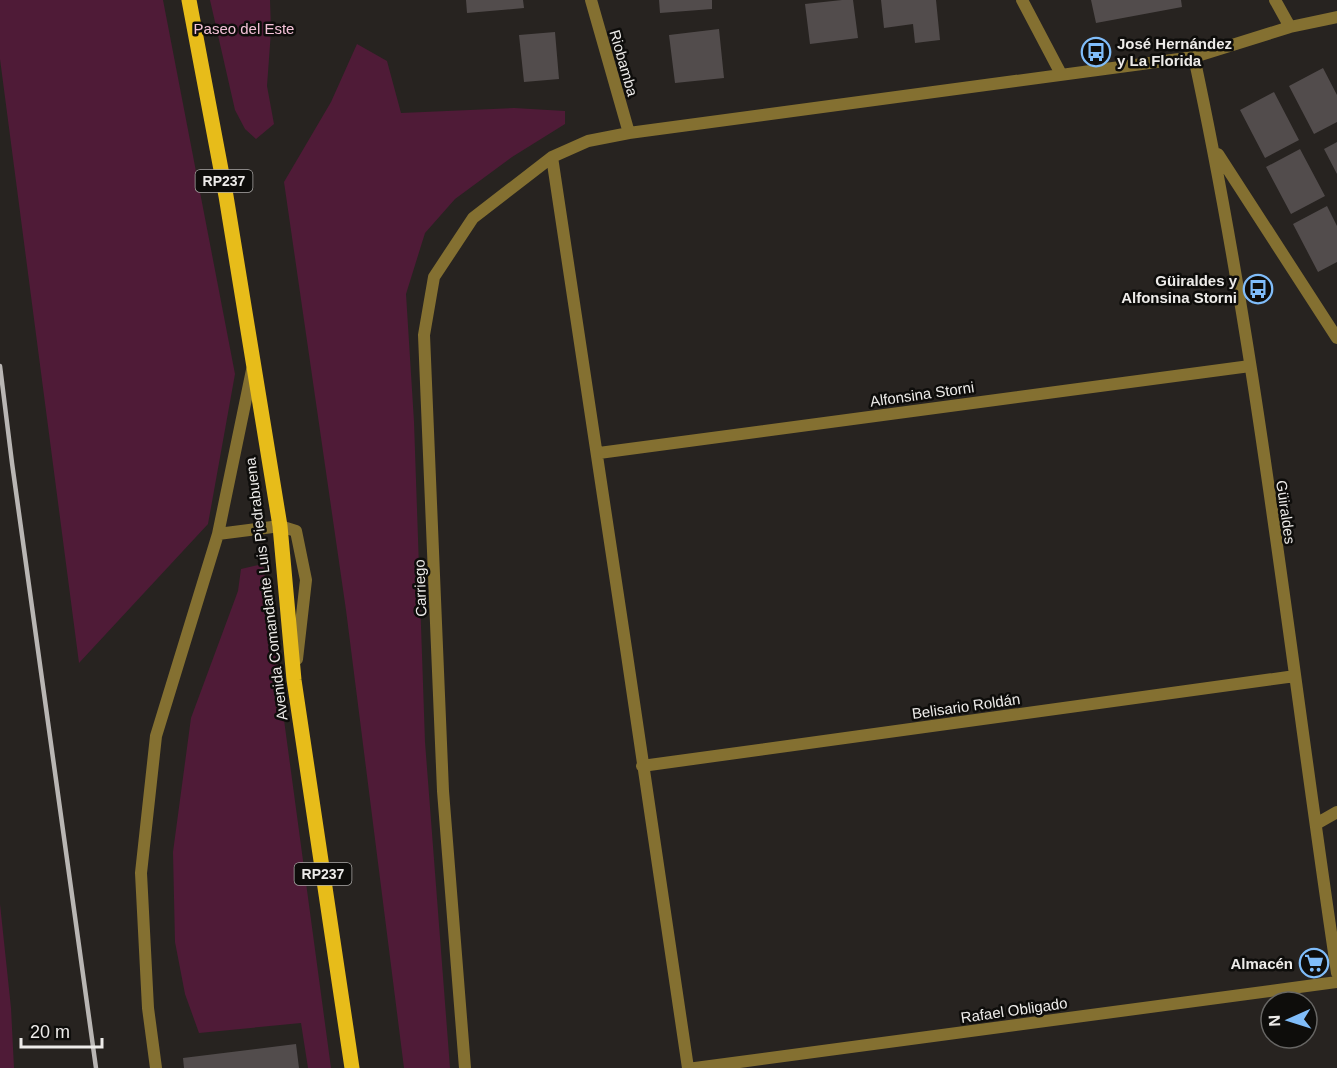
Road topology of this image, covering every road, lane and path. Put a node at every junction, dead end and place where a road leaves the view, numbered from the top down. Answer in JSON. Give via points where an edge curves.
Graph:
{"nodes":[{"id":1,"x":189,"y":0,"type":"edge"},
{"id":2,"x":591,"y":0,"type":"edge"},
{"id":3,"x":1022,"y":0,"type":"edge"},
{"id":4,"x":1275,"y":0,"type":"edge"},
{"id":5,"x":1337,"y":17,"type":"edge"},
{"id":6,"x":1290,"y":27,"type":"junction"},
{"id":7,"x":1194,"y":57,"type":"junction"},
{"id":8,"x":1061,"y":74,"type":"junction"},
{"id":9,"x":629,"y":133,"type":"junction"},
{"id":10,"x":1214,"y":148,"type":"junction"},
{"id":11,"x":552,"y":157,"type":"junction"},
{"id":12,"x":1337,"y":338,"type":"edge"},
{"id":13,"x":253,"y":363,"type":"junction"},
{"id":14,"x":1250,"y":366,"type":"junction"},
{"id":15,"x":599,"y":453,"type":"junction"},
{"id":16,"x":280,"y":526,"type":"junction"},
{"id":17,"x":218,"y":534,"type":"junction"},
{"id":18,"x":1295,"y":676,"type":"junction"},
{"id":19,"x":642,"y":766,"type":"junction"},
{"id":20,"x":1337,"y":812,"type":"edge"},
{"id":21,"x":1316,"y":824,"type":"junction"},
{"id":22,"x":1332,"y":906,"type":"edge"},
{"id":23,"x":1337,"y":973,"type":"edge"},
{"id":24,"x":1337,"y":982,"type":"edge"},
{"id":25,"x":156,"y":1068,"type":"edge"},
{"id":26,"x":352,"y":1068,"type":"edge"},
{"id":27,"x":465,"y":1068,"type":"edge"},
{"id":28,"x":687,"y":1068,"type":"edge"},
{"id":29,"x":695,"y":1068,"type":"edge"}],
"edges":[{"from":1,"to":13,"type":"main road","name":"Avenida Comandante Luis Piedrabuena","number":"RP237"},
{"from":2,"to":9,"type":"street","name":"Riobamba"},
{"from":3,"to":8,"type":"street"},
{"from":4,"to":6,"type":"street"},
{"from":5,"to":6,"type":"street","name":"Carriego"},
{"from":6,"to":7,"type":"street","name":"Carriego"},
{"from":7,"to":8,"type":"street","name":"Carriego"},
{"from":7,"to":10,"type":"street","name":"Güiraldes"},
{"from":8,"to":9,"type":"street","name":"Carriego"},
{"from":9,"to":11,"type":"street","name":"Carriego","via":[[588,141]]},
{"from":10,"to":12,"type":"street"},
{"from":10,"to":14,"type":"street","name":"Güiraldes"},
{"from":11,"to":15,"type":"street"},
{"from":11,"to":27,"type":"street","name":"Carriego","via":[[473,218],[434,276],[424,335],[443,791]]},
{"from":13,"to":16,"type":"main road","name":"Avenida Comandante Luis Piedrabuena","number":"RP237"},
{"from":13,"to":17,"type":"street"},
{"from":14,"to":15,"type":"street","name":"Alfonsina Storni"},
{"from":14,"to":18,"type":"street","name":"Güiraldes"},
{"from":15,"to":19,"type":"street"},
{"from":16,"to":17,"type":"street"},
{"from":16,"to":26,"type":"main road","name":"Avenida Comandante Luis Piedrabuena","number":"RP237","via":[[294,680]]},
{"from":17,"to":25,"type":"street","via":[[156,736],[141,873],[148,1008]]},
{"from":18,"to":19,"type":"street","name":"Belisario Roldán"},
{"from":18,"to":21,"type":"street","name":"Güiraldes"},
{"from":19,"to":28,"type":"street"},
{"from":20,"to":21,"type":"street"},
{"from":21,"to":22,"type":"street","name":"Güiraldes"},
{"from":22,"to":23,"type":"street","name":"Güiraldes"},
{"from":24,"to":29,"type":"street","name":"Rafael Obligado"}]}
